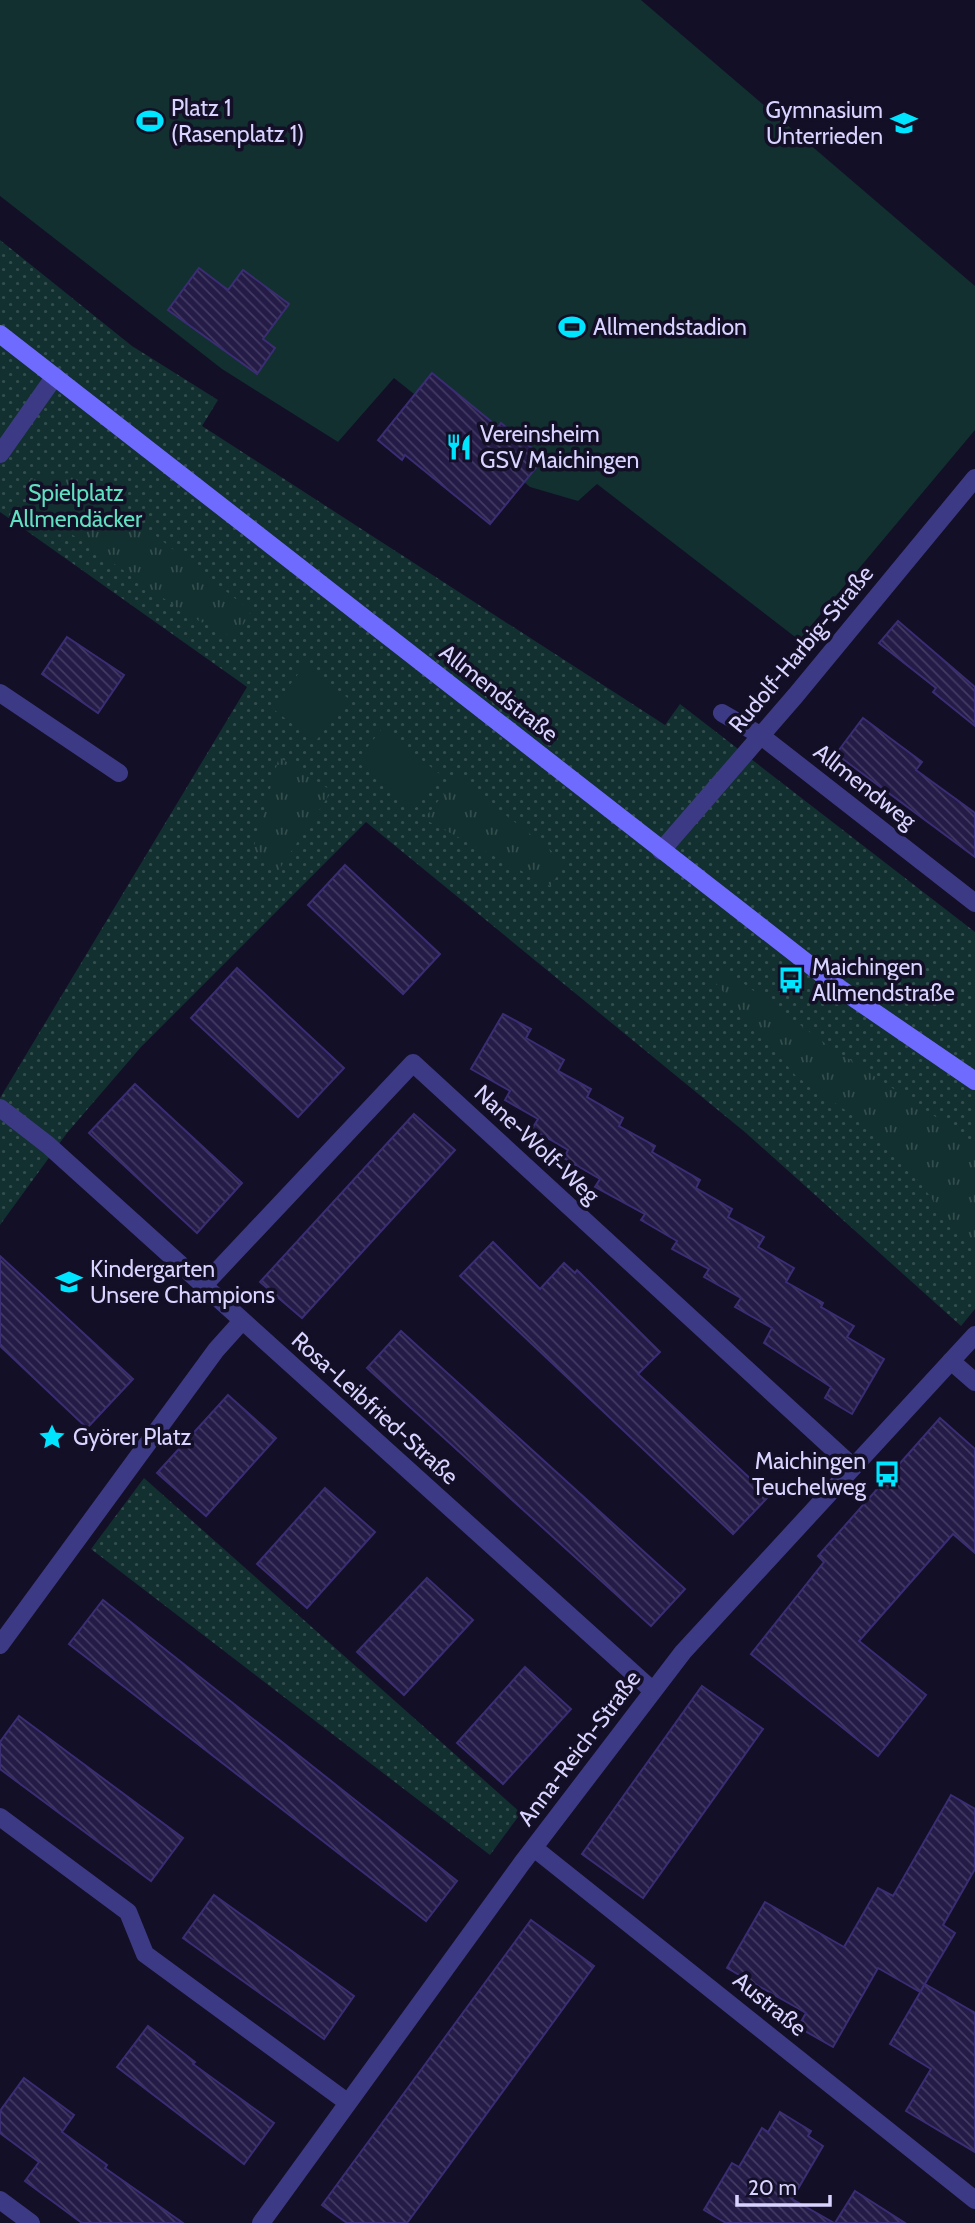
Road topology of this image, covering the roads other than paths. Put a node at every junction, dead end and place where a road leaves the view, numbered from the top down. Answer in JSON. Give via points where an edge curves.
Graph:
{"nodes":[{"id":1,"x":0,"y":334,"type":"edge"},
{"id":2,"x":55,"y":376,"type":"junction"},
{"id":3,"x":0,"y":454,"type":"edge"},
{"id":4,"x":975,"y":478,"type":"edge"},
{"id":5,"x":0,"y":694,"type":"edge"},
{"id":6,"x":722,"y":713,"type":"dead end"},
{"id":7,"x":760,"y":736,"type":"junction"},
{"id":8,"x":119,"y":773,"type":"dead end"},
{"id":9,"x":661,"y":851,"type":"junction"},
{"id":10,"x":975,"y":903,"type":"edge"},
{"id":11,"x":975,"y":1081,"type":"edge"},
{"id":12,"x":0,"y":1108,"type":"edge"},
{"id":13,"x":204,"y":1286,"type":"junction"},
{"id":14,"x":242,"y":1321,"type":"junction"},
{"id":15,"x":975,"y":1335,"type":"edge"},
{"id":16,"x":951,"y":1361,"type":"junction"},
{"id":17,"x":975,"y":1382,"type":"edge"},
{"id":18,"x":853,"y":1467,"type":"junction"},
{"id":19,"x":0,"y":1645,"type":"edge"},
{"id":20,"x":652,"y":1690,"type":"junction"},
{"id":21,"x":0,"y":1816,"type":"edge"},
{"id":22,"x":534,"y":1848,"type":"junction"},
{"id":23,"x":347,"y":2102,"type":"junction"},
{"id":24,"x":0,"y":2200,"type":"edge"},
{"id":25,"x":975,"y":2200,"type":"edge"},
{"id":26,"x":31,"y":2223,"type":"edge"},
{"id":27,"x":261,"y":2223,"type":"edge"}],
"edges":[{"from":1,"to":2,"type":"main road","name":"Allmendstraße"},
{"from":2,"to":3,"type":"street"},
{"from":2,"to":9,"type":"main road","name":"Allmendstraße"},
{"from":4,"to":7,"type":"street","name":"Rudolf-Harbig-Straße"},
{"from":5,"to":8,"type":"street"},
{"from":6,"to":7,"type":"street","name":"Allmendweg"},
{"from":7,"to":9,"type":"street","name":"Rudolf-Harbig-Straße"},
{"from":7,"to":10,"type":"street","name":"Allmendweg"},
{"from":9,"to":11,"type":"main road","name":"Allmendstraße","via":[[842,990]]},
{"from":12,"to":13,"type":"street","name":"Rosa-Leibfried-Straße","via":[[48,1144]]},
{"from":13,"to":14,"type":"street","name":"Rosa-Leibfried-Straße"},
{"from":13,"to":18,"type":"street","name":"Nane-Wolf-Weg","via":[[413,1063]]},
{"from":14,"to":19,"type":"street"},
{"from":14,"to":20,"type":"street","name":"Rosa-Leibfried-Straße"},
{"from":15,"to":16,"type":"street","name":"Anna-Reich-Straße"},
{"from":16,"to":17,"type":"street"},
{"from":16,"to":18,"type":"street","name":"Anna-Reich-Straße"},
{"from":18,"to":20,"type":"street","name":"Anna-Reich-Straße"},
{"from":20,"to":22,"type":"street","name":"Anna-Reich-Straße"},
{"from":21,"to":23,"type":"street","via":[[128,1912],[145,1954]]},
{"from":22,"to":23,"type":"street","name":"Anna-Reich-Straße"},
{"from":22,"to":25,"type":"street","name":"Austraße"},
{"from":23,"to":27,"type":"street","name":"Anna-Reich-Straße"},
{"from":24,"to":26,"type":"street"}]}
